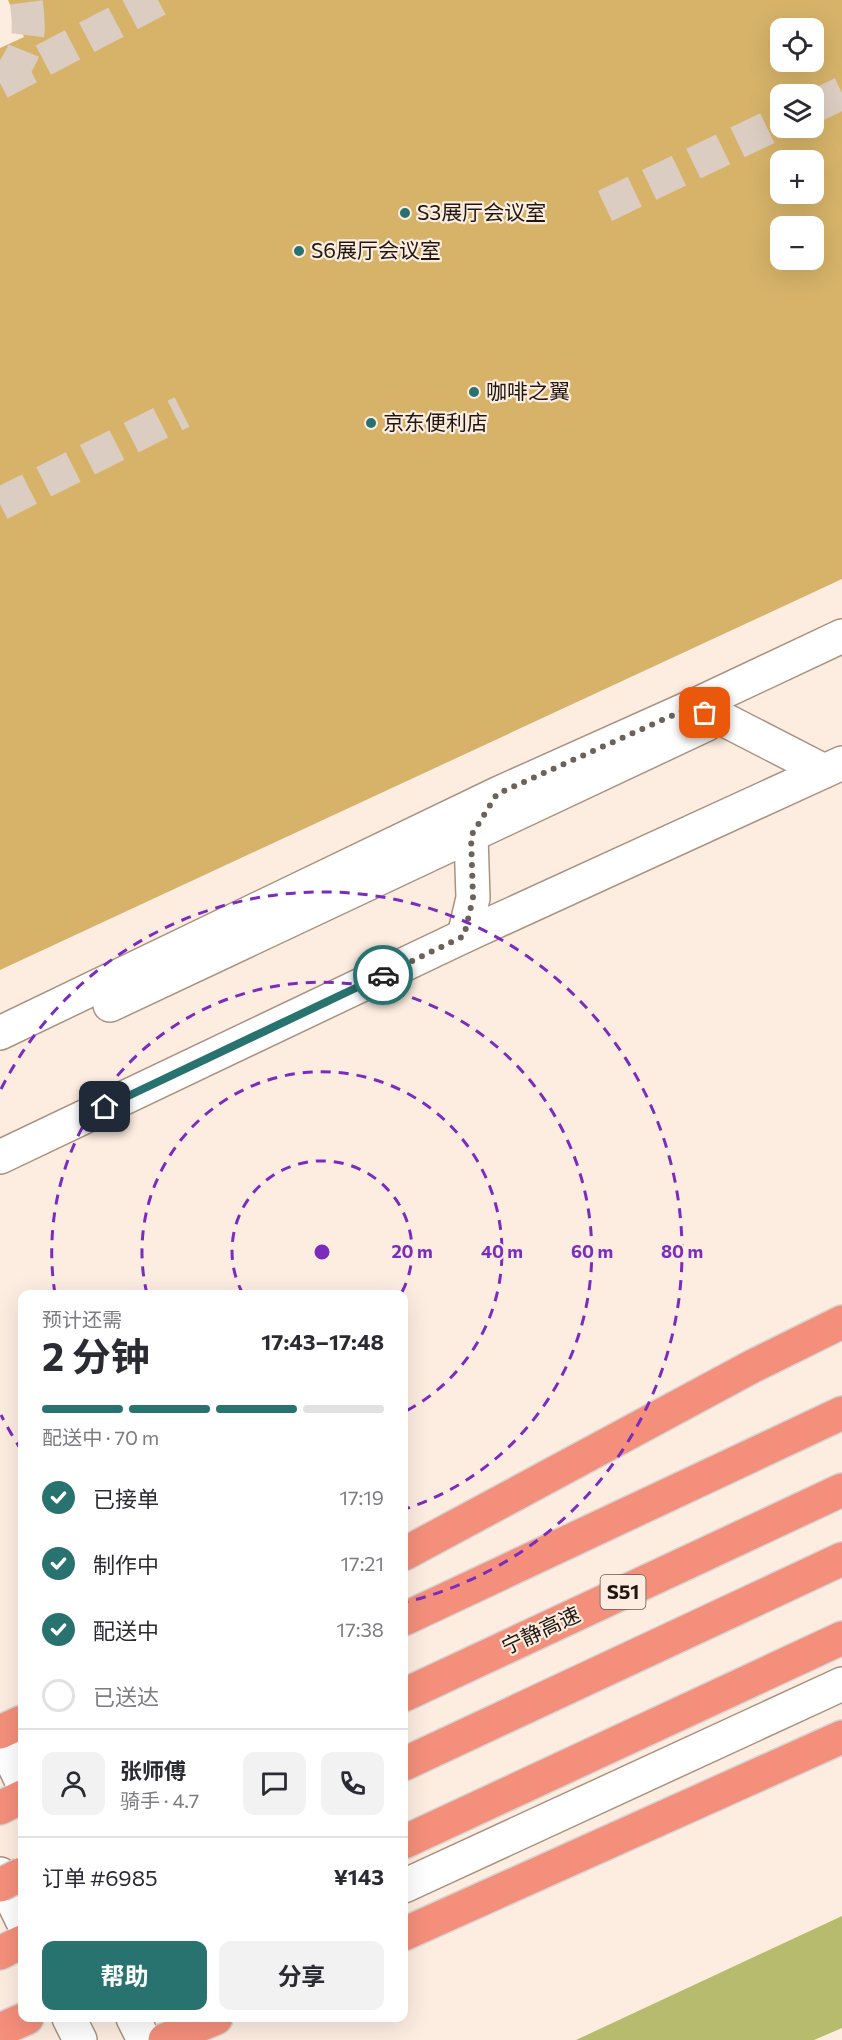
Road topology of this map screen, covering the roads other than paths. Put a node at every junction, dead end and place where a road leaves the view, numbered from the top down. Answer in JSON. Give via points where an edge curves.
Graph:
{"nodes":[{"id":1,"x":842,"y":636,"type":"edge"},
{"id":2,"x":842,"y":661,"type":"edge"},
{"id":3,"x":689,"y":708,"type":"junction"},
{"id":4,"x":721,"y":718,"type":"junction"},
{"id":5,"x":833,"y":767,"type":"edge"},
{"id":6,"x":497,"y":794,"type":"junction"},
{"id":7,"x":471,"y":836,"type":"junction"},
{"id":8,"x":464,"y":936,"type":"junction"},
{"id":9,"x":0,"y":1033,"type":"edge"},
{"id":10,"x":0,"y":1056,"type":"edge"},
{"id":11,"x":0,"y":1157,"type":"edge"},
{"id":12,"x":842,"y":1322,"type":"edge"},
{"id":13,"x":842,"y":1413,"type":"edge"},
{"id":14,"x":842,"y":1490,"type":"edge"},
{"id":15,"x":408,"y":1552,"type":"edge"},
{"id":16,"x":842,"y":1560,"type":"edge"},
{"id":17,"x":408,"y":1617,"type":"edge"},
{"id":18,"x":842,"y":1638,"type":"edge"},
{"id":19,"x":842,"y":1684,"type":"edge"},
{"id":20,"x":408,"y":1693,"type":"edge"},
{"id":21,"x":18,"y":1724,"type":"edge"},
{"id":22,"x":0,"y":1733,"type":"edge"},
{"id":23,"x":842,"y":1737,"type":"edge"},
{"id":24,"x":408,"y":1762,"type":"edge"},
{"id":25,"x":18,"y":1773,"type":"edge"},
{"id":26,"x":18,"y":1799,"type":"edge"},
{"id":27,"x":0,"y":1808,"type":"edge"},
{"id":28,"x":408,"y":1840,"type":"edge"},
{"id":29,"x":0,"y":1874,"type":"edge"},
{"id":30,"x":18,"y":1876,"type":"edge"},
{"id":31,"x":408,"y":1884,"type":"edge"},
{"id":32,"x":0,"y":1885,"type":"edge"},
{"id":33,"x":18,"y":1912,"type":"edge"},
{"id":34,"x":408,"y":1932,"type":"edge"},
{"id":35,"x":18,"y":1944,"type":"edge"},
{"id":36,"x":0,"y":1953,"type":"edge"},
{"id":37,"x":18,"y":2022,"type":"edge"},
{"id":38,"x":71,"y":2022,"type":"edge"},
{"id":39,"x":135,"y":2022,"type":"edge"},
{"id":40,"x":207,"y":2022,"type":"edge"},
{"id":41,"x":0,"y":2030,"type":"edge"},
{"id":42,"x":80,"y":2040,"type":"edge"},
{"id":43,"x":144,"y":2040,"type":"edge"},
{"id":44,"x":165,"y":2040,"type":"edge"}],
"edges":[{"from":1,"to":3,"type":"street"},
{"from":2,"to":4,"type":"street"},
{"from":3,"to":4,"type":"street"},
{"from":3,"to":6,"type":"street"},
{"from":4,"to":5,"type":"street"},
{"from":4,"to":7,"type":"street"},
{"from":5,"to":8,"type":"street"},
{"from":6,"to":7,"type":"street"},
{"from":6,"to":9,"type":"street"},
{"from":7,"to":8,"type":"street","via":[[473,898]]},
{"from":7,"to":10,"type":"street"},
{"from":8,"to":11,"type":"street"},
{"from":12,"to":15,"type":"highway"},
{"from":13,"to":17,"type":"highway"},
{"from":14,"to":20,"type":"highway","name":"宁静高速","number":"S51"},
{"from":16,"to":24,"type":"highway"},
{"from":18,"to":28,"type":"highway"},
{"from":19,"to":31,"type":"street"},
{"from":21,"to":22,"type":"highway"},
{"from":22,"to":25,"type":"street"},
{"from":23,"to":34,"type":"highway"},
{"from":26,"to":27,"type":"highway"},
{"from":29,"to":33,"type":"street"},
{"from":30,"to":32,"type":"highway","bridge":true},
{"from":35,"to":36,"type":"highway"},
{"from":37,"to":41,"type":"highway"},
{"from":38,"to":42,"type":"street"},
{"from":39,"to":43,"type":"street"},
{"from":40,"to":44,"type":"highway"}]}
